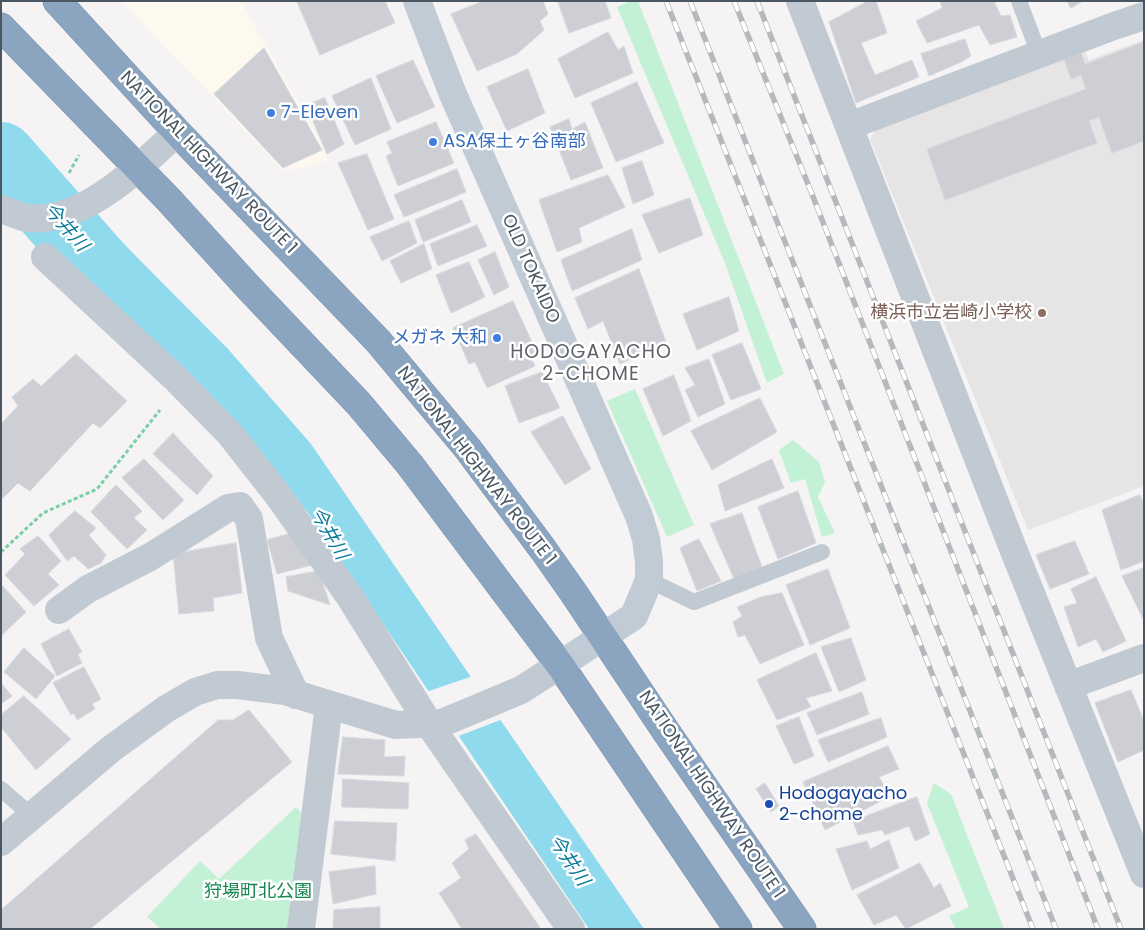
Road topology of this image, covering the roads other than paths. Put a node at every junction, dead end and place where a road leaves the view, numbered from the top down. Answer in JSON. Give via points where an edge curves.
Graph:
{"nodes":[{"id":1,"x":57,"y":1,"type":"edge"},
{"id":2,"x":417,"y":1,"type":"edge"},
{"id":3,"x":800,"y":1,"type":"edge"},
{"id":4,"x":1019,"y":1,"type":"edge"},
{"id":5,"x":1144,"y":16,"type":"edge"},
{"id":6,"x":1,"y":27,"type":"edge"},
{"id":7,"x":1039,"y":54,"type":"junction"},
{"id":8,"x":849,"y":126,"type":"junction"},
{"id":9,"x":177,"y":132,"type":"junction"},
{"id":10,"x":138,"y":169,"type":"junction"},
{"id":11,"x":12,"y":213,"type":"edge"},
{"id":12,"x":45,"y":256,"type":"dead end"},
{"id":13,"x":822,"y":552,"type":"dead end"},
{"id":14,"x":649,"y":580,"type":"junction"},
{"id":15,"x":59,"y":610,"type":"dead end"},
{"id":16,"x":604,"y":637,"type":"junction"},
{"id":17,"x":1144,"y":658,"type":"edge"},
{"id":18,"x":560,"y":665,"type":"junction"},
{"id":19,"x":1068,"y":686,"type":"junction"},
{"id":20,"x":296,"y":694,"type":"junction"},
{"id":21,"x":329,"y":705,"type":"junction"},
{"id":22,"x":436,"y":723,"type":"junction"},
{"id":23,"x":1,"y":788,"type":"edge"},
{"id":24,"x":32,"y":816,"type":"junction"},
{"id":25,"x":1,"y":842,"type":"edge"},
{"id":26,"x":1144,"y":874,"type":"edge"},
{"id":27,"x":301,"y":929,"type":"edge"},
{"id":28,"x":571,"y":929,"type":"edge"},
{"id":29,"x":738,"y":929,"type":"edge"},
{"id":30,"x":802,"y":929,"type":"edge"}],
"edges":[{"from":1,"to":9,"type":"highway","name":"NATIONAL HIGHWAY ROUTE 1"},
{"from":2,"to":14,"type":"street","name":"OLD TOKAIDO","via":[[452,92],[639,516],[646,539]]},
{"from":3,"to":8,"type":"street"},
{"from":4,"to":7,"type":"lane"},
{"from":5,"to":7,"type":"street"},
{"from":6,"to":10,"type":"highway"},
{"from":7,"to":8,"type":"street"},
{"from":8,"to":19,"type":"street"},
{"from":9,"to":10,"type":"street"},
{"from":9,"to":16,"type":"highway","name":"NATIONAL HIGHWAY ROUTE 1","via":[[378,341],[468,449]]},
{"from":10,"to":11,"type":"street","via":[[75,210],[43,218]]},
{"from":10,"to":18,"type":"highway","via":[[365,412],[410,465]]},
{"from":12,"to":22,"type":"street","via":[[230,434],[277,494]]},
{"from":13,"to":14,"type":"lane","via":[[694,602]]},
{"from":14,"to":16,"type":"street","name":"OLD TOKAIDO","via":[[634,616]]},
{"from":15,"to":20,"type":"street","via":[[88,589],[150,558],[228,508],[240,506],[249,519],[269,638]]},
{"from":16,"to":18,"type":"street","name":"OLD TOKAIDO"},
{"from":16,"to":30,"type":"highway","name":"NATIONAL HIGHWAY ROUTE 1"},
{"from":17,"to":19,"type":"street"},
{"from":18,"to":22,"type":"street","via":[[521,690]]},
{"from":18,"to":29,"type":"highway"},
{"from":19,"to":26,"type":"street"},
{"from":20,"to":21,"type":"street"},
{"from":20,"to":24,"type":"street","via":[[238,685],[217,685],[194,692],[111,749]]},
{"from":21,"to":22,"type":"street","via":[[396,726]]},
{"from":21,"to":27,"type":"street"},
{"from":22,"to":28,"type":"street"},
{"from":23,"to":24,"type":"lane"},
{"from":24,"to":25,"type":"street"}]}
